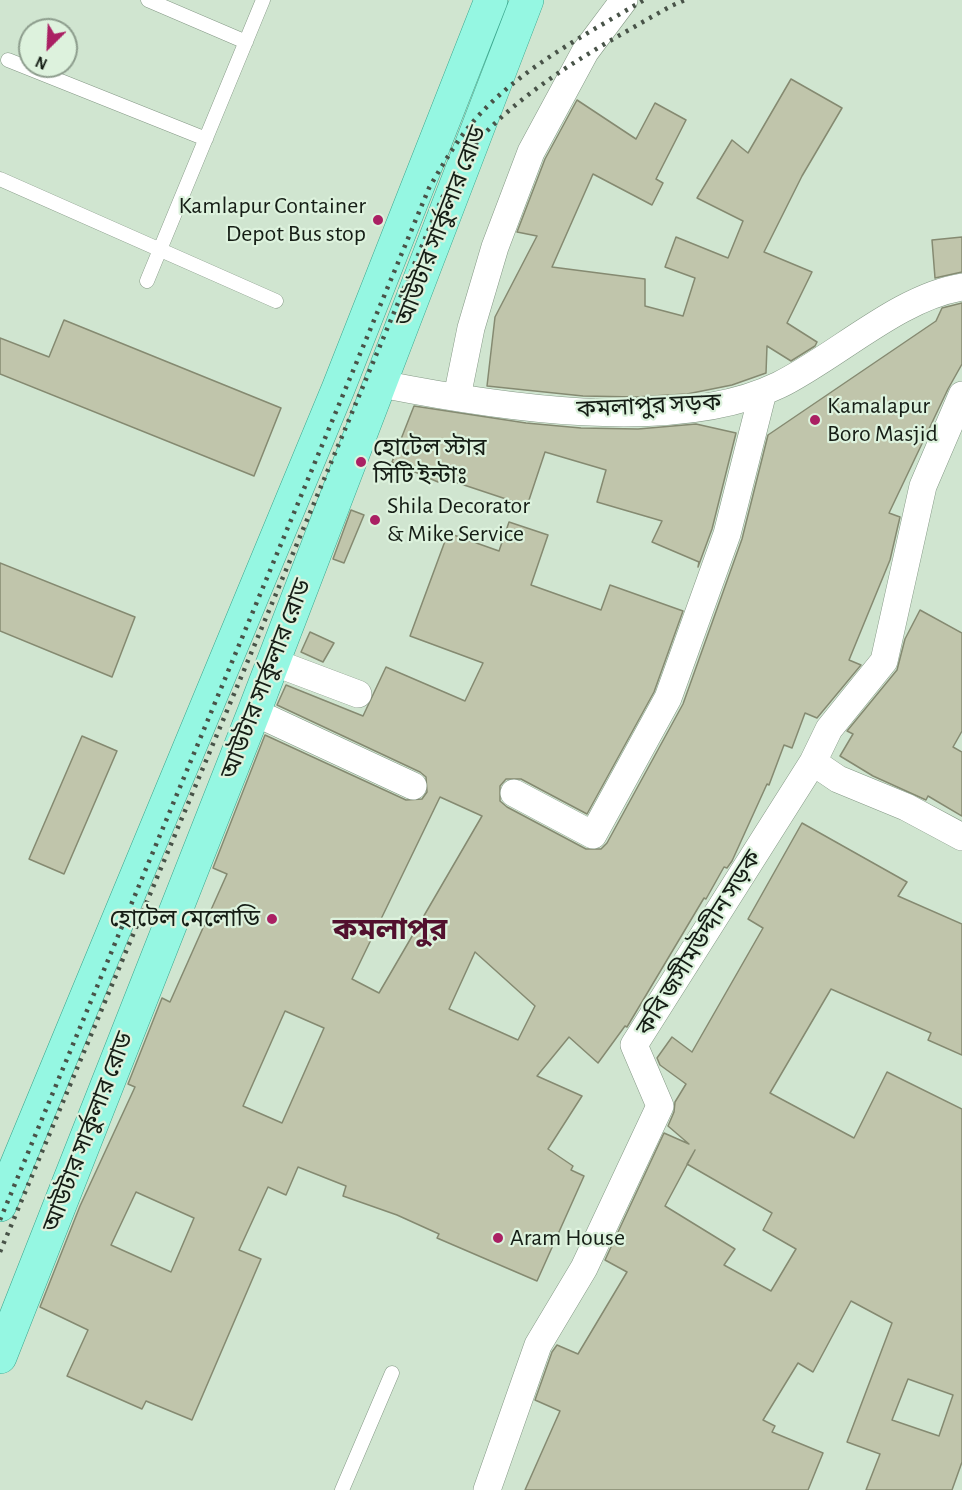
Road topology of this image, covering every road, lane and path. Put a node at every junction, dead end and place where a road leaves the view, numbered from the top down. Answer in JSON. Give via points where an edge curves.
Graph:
{"nodes":[{"id":1,"x":148,"y":0,"type":"edge"},
{"id":2,"x":263,"y":0,"type":"edge"},
{"id":3,"x":491,"y":0,"type":"edge"},
{"id":4,"x":527,"y":0,"type":"edge"},
{"id":5,"x":624,"y":0,"type":"edge"},
{"id":6,"x":246,"y":42,"type":"junction"},
{"id":7,"x":8,"y":60,"type":"dead end"},
{"id":8,"x":206,"y":139,"type":"junction"},
{"id":9,"x":0,"y":179,"type":"edge"},
{"id":10,"x":160,"y":250,"type":"junction"},
{"id":11,"x":147,"y":281,"type":"dead end"},
{"id":12,"x":962,"y":287,"type":"edge"},
{"id":13,"x":276,"y":302,"type":"dead end"},
{"id":14,"x":381,"y":384,"type":"junction"},
{"id":15,"x":763,"y":392,"type":"junction"},
{"id":16,"x":962,"y":395,"type":"edge"},
{"id":17,"x":457,"y":397,"type":"junction"},
{"id":18,"x":273,"y":662,"type":"junction"},
{"id":19,"x":358,"y":694,"type":"dead end"},
{"id":20,"x":254,"y":712,"type":"junction"},
{"id":21,"x":813,"y":762,"type":"junction"},
{"id":22,"x":413,"y":786,"type":"dead end"},
{"id":23,"x":514,"y":793,"type":"dead end"},
{"id":24,"x":962,"y":837,"type":"edge"},
{"id":25,"x":0,"y":1204,"type":"edge"},
{"id":26,"x":0,"y":1357,"type":"edge"},
{"id":27,"x":392,"y":1373,"type":"dead end"},
{"id":28,"x":342,"y":1490,"type":"edge"},
{"id":29,"x":487,"y":1490,"type":"edge"}],
"edges":[{"from":1,"to":6,"type":"lane"},
{"from":2,"to":6,"type":"lane"},
{"from":3,"to":25,"type":"main road","name":"আউটার সার্কুলার রোড","via":[[338,389]]},
{"from":4,"to":14,"type":"main road","name":"আউটার সার্কুলার রোড"},
{"from":5,"to":17,"type":"street","via":[[585,52],[531,152],[495,248],[471,328]]},
{"from":6,"to":8,"type":"lane"},
{"from":7,"to":8,"type":"lane"},
{"from":8,"to":10,"type":"lane"},
{"from":9,"to":10,"type":"lane"},
{"from":10,"to":11,"type":"lane"},
{"from":10,"to":13,"type":"lane"},
{"from":12,"to":15,"type":"street","name":"কমলাপুর সড়ক","via":[[941,291],[891,316]]},
{"from":14,"to":17,"type":"street","name":"কমলাপুর সড়ক"},
{"from":14,"to":18,"type":"main road","name":"আউটার সার্কুলার রোড"},
{"from":15,"to":17,"type":"street","name":"কমলাপুর সড়ক","via":[[739,401],[675,410],[607,412],[515,407]]},
{"from":15,"to":23,"type":"street","via":[[727,534],[668,698],[593,835]]},
{"from":16,"to":21,"type":"street","via":[[923,486],[884,661],[830,729]]},
{"from":18,"to":19,"type":"street"},
{"from":18,"to":20,"type":"main road","name":"আউটার সার্কুলার রোড"},
{"from":20,"to":22,"type":"street"},
{"from":20,"to":26,"type":"main road","name":"আউটার সার্কুলার রোড"},
{"from":21,"to":24,"type":"street","via":[[838,779],[906,807]]},
{"from":21,"to":29,"type":"street","name":"কবি জসীমউদ্দীন সড়ক","via":[[634,1045],[660,1106],[584,1268],[538,1345]]},
{"from":27,"to":28,"type":"lane"}]}
